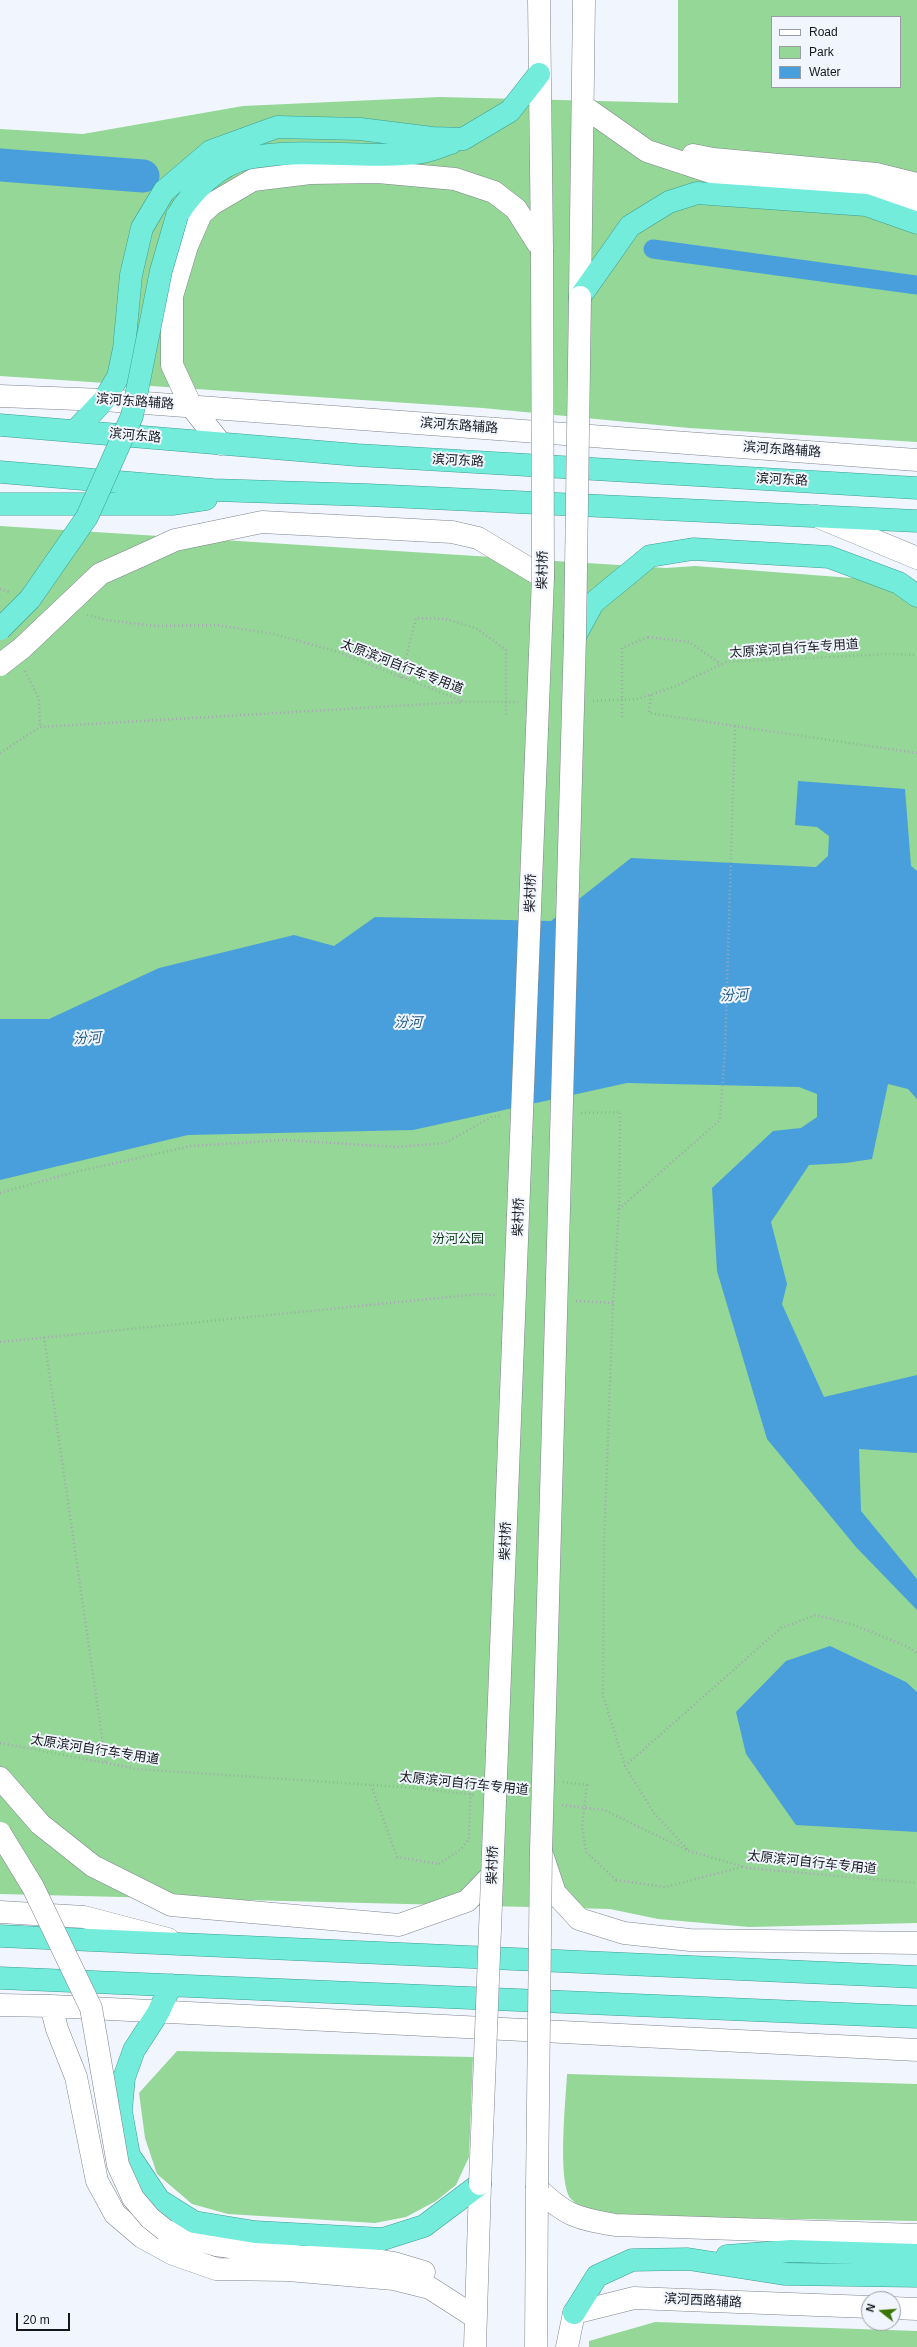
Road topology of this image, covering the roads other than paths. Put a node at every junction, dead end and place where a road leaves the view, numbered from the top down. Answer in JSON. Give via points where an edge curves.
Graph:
{"nodes":[{"id":1,"x":539,"y":0,"type":"edge"},
{"id":2,"x":584,"y":0,"type":"edge"},
{"id":3,"x":539,"y":74,"type":"junction"},
{"id":4,"x":583,"y":106,"type":"junction"},
{"id":5,"x":463,"y":139,"type":"junction"},
{"id":6,"x":917,"y":184,"type":"edge"},
{"id":7,"x":917,"y":205,"type":"edge"},
{"id":8,"x":917,"y":224,"type":"edge"},
{"id":9,"x":542,"y":250,"type":"junction"},
{"id":10,"x":580,"y":297,"type":"junction"},
{"id":11,"x":0,"y":396,"type":"edge"},
{"id":12,"x":104,"y":400,"type":"junction"},
{"id":13,"x":191,"y":406,"type":"junction"},
{"id":14,"x":0,"y":425,"type":"edge"},
{"id":15,"x":74,"y":432,"type":"junction"},
{"id":16,"x":221,"y":444,"type":"junction"},
{"id":17,"x":917,"y":460,"type":"edge"},
{"id":18,"x":0,"y":472,"type":"edge"},
{"id":19,"x":913,"y":484,"type":"edge"},
{"id":20,"x":257,"y":492,"type":"junction"},
{"id":21,"x":0,"y":504,"type":"edge"},
{"id":22,"x":815,"y":516,"type":"junction"},
{"id":23,"x":917,"y":521,"type":"edge"},
{"id":24,"x":917,"y":558,"type":"edge"},
{"id":25,"x":543,"y":578,"type":"junction"},
{"id":26,"x":917,"y":596,"type":"edge"},
{"id":27,"x":0,"y":629,"type":"edge"},
{"id":28,"x":576,"y":636,"type":"junction"},
{"id":29,"x":0,"y":664,"type":"edge"},
{"id":30,"x":0,"y":1778,"type":"edge"},
{"id":31,"x":0,"y":1833,"type":"edge"},
{"id":32,"x":541,"y":1851,"type":"junction"},
{"id":33,"x":492,"y":1875,"type":"junction"},
{"id":34,"x":0,"y":1912,"type":"edge"},
{"id":35,"x":0,"y":1936,"type":"edge"},
{"id":36,"x":917,"y":1943,"type":"edge"},
{"id":37,"x":198,"y":1946,"type":"junction"},
{"id":38,"x":917,"y":1977,"type":"edge"},
{"id":39,"x":0,"y":1978,"type":"edge"},
{"id":40,"x":171,"y":1985,"type":"junction"},
{"id":41,"x":0,"y":2006,"type":"edge"},
{"id":42,"x":51,"y":2006,"type":"junction"},
{"id":43,"x":158,"y":2013,"type":"junction"},
{"id":44,"x":917,"y":2017,"type":"edge"},
{"id":45,"x":917,"y":2050,"type":"edge"},
{"id":46,"x":480,"y":2184,"type":"junction"},
{"id":47,"x":537,"y":2188,"type":"junction"},
{"id":48,"x":917,"y":2235,"type":"edge"},
{"id":49,"x":917,"y":2255,"type":"edge"},
{"id":50,"x":688,"y":2259,"type":"junction"},
{"id":51,"x":917,"y":2276,"type":"edge"},
{"id":52,"x":861,"y":2307,"type":"edge"},
{"id":53,"x":901,"y":2308,"type":"edge"},
{"id":54,"x":917,"y":2309,"type":"edge"},
{"id":55,"x":574,"y":2313,"type":"junction"},
{"id":56,"x":475,"y":2317,"type":"junction"},
{"id":57,"x":475,"y":2347,"type":"edge"},
{"id":58,"x":536,"y":2347,"type":"edge"},
{"id":59,"x":567,"y":2347,"type":"edge"}],
"edges":[{"from":1,"to":3,"type":"main road","name":"柴村桥"},
{"from":2,"to":4,"type":"main road"},
{"from":3,"to":5,"type":"highway","via":[[510,110]]},
{"from":3,"to":9,"type":"main road","name":"柴村桥"},
{"from":4,"to":6,"type":"main road","via":[[667,148],[713,159],[876,174]]},
{"from":4,"to":7,"type":"main road","via":[[647,151],[732,179],[869,190],[890,194]]},
{"from":4,"to":10,"type":"main road"},
{"from":5,"to":12,"type":"highway","via":[[432,138],[360,129],[277,127],[211,151],[164,191],[142,228],[131,275],[124,348],[118,377]]},
{"from":5,"to":27,"type":"highway","bridge":true,"via":[[422,152],[247,158],[221,170],[187,199],[177,216],[161,272],[132,416],[87,518],[30,600]]},
{"from":8,"to":10,"type":"highway","via":[[866,205],[697,193],[669,202],[630,226]]},
{"from":9,"to":13,"type":"main road","via":[[516,209],[494,192],[455,179],[371,172],[310,173],[254,180],[212,204],[201,214],[187,246],[172,296],[172,365]]},
{"from":9,"to":25,"type":"main road","name":"柴村桥","bridge":true},
{"from":10,"to":28,"type":"main road","bridge":true},
{"from":11,"to":12,"type":"main road","name":"滨河东路辅路"},
{"from":12,"to":13,"type":"main road","name":"滨河东路辅路"},
{"from":12,"to":15,"type":"highway"},
{"from":13,"to":16,"type":"main road"},
{"from":13,"to":17,"type":"main road","name":"滨河东路辅路"},
{"from":14,"to":15,"type":"highway","name":"滨河东路"},
{"from":15,"to":16,"type":"highway","name":"滨河东路"},
{"from":16,"to":19,"type":"highway","name":"滨河东路","via":[[357,455]]},
{"from":18,"to":20,"type":"highway"},
{"from":20,"to":21,"type":"highway","via":[[172,504]]},
{"from":20,"to":22,"type":"highway","via":[[376,495]]},
{"from":22,"to":23,"type":"highway"},
{"from":22,"to":24,"type":"main road"},
{"from":25,"to":29,"type":"main road","bridge":true,"via":[[478,538],[452,532],[262,522],[175,540],[100,574],[22,648]]},
{"from":25,"to":33,"type":"main road","name":"柴村桥","bridge":true},
{"from":26,"to":28,"type":"highway","via":[[899,583],[829,557],[693,549],[650,556],[593,603]]},
{"from":28,"to":32,"type":"main road","bridge":true},
{"from":30,"to":33,"type":"main road","via":[[40,1824],[93,1866],[171,1905],[399,1925],[467,1901]]},
{"from":31,"to":56,"type":"main road","bridge":true,"via":[[33,1887],[91,2008],[118,2165],[133,2198],[150,2218],[165,2230],[216,2245],[303,2257],[358,2257],[423,2271],[446,2285]]},
{"from":32,"to":36,"type":"main road","via":[[555,1893],[579,1919],[624,1933],[690,1940]]},
{"from":32,"to":47,"type":"main road","bridge":true},
{"from":33,"to":46,"type":"main road","name":"柴村桥","bridge":true},
{"from":34,"to":37,"type":"main road","via":[[84,1917]]},
{"from":35,"to":37,"type":"highway"},
{"from":37,"to":38,"type":"highway"},
{"from":39,"to":40,"type":"highway"},
{"from":40,"to":43,"type":"highway"},
{"from":40,"to":44,"type":"highway"},
{"from":41,"to":42,"type":"main road"},
{"from":42,"to":43,"type":"main road"},
{"from":42,"to":56,"type":"main road","via":[[76,2077],[97,2181],[115,2214],[142,2237],[173,2254],[216,2269],[288,2270],[394,2279],[430,2288]]},
{"from":43,"to":45,"type":"main road"},
{"from":43,"to":46,"type":"highway","via":[[134,2050],[124,2078],[121,2111],[129,2155],[159,2200],[194,2222],[255,2232],[383,2238],[424,2226]]},
{"from":46,"to":56,"type":"main road","name":"柴村桥"},
{"from":47,"to":48,"type":"main road","via":[[557,2208],[581,2219],[614,2225]]},
{"from":47,"to":58,"type":"main road"},
{"from":49,"to":50,"type":"highway","via":[[791,2252]]},
{"from":50,"to":51,"type":"highway","via":[[784,2274]]},
{"from":50,"to":55,"type":"highway","via":[[632,2260],[597,2276]]},
{"from":52,"to":55,"type":"main road","name":"滨河西路辅路","via":[[634,2298]]},
{"from":53,"to":54,"type":"main road"},
{"from":55,"to":59,"type":"main road"},
{"from":56,"to":57,"type":"main road","name":"柴村桥"}]}
